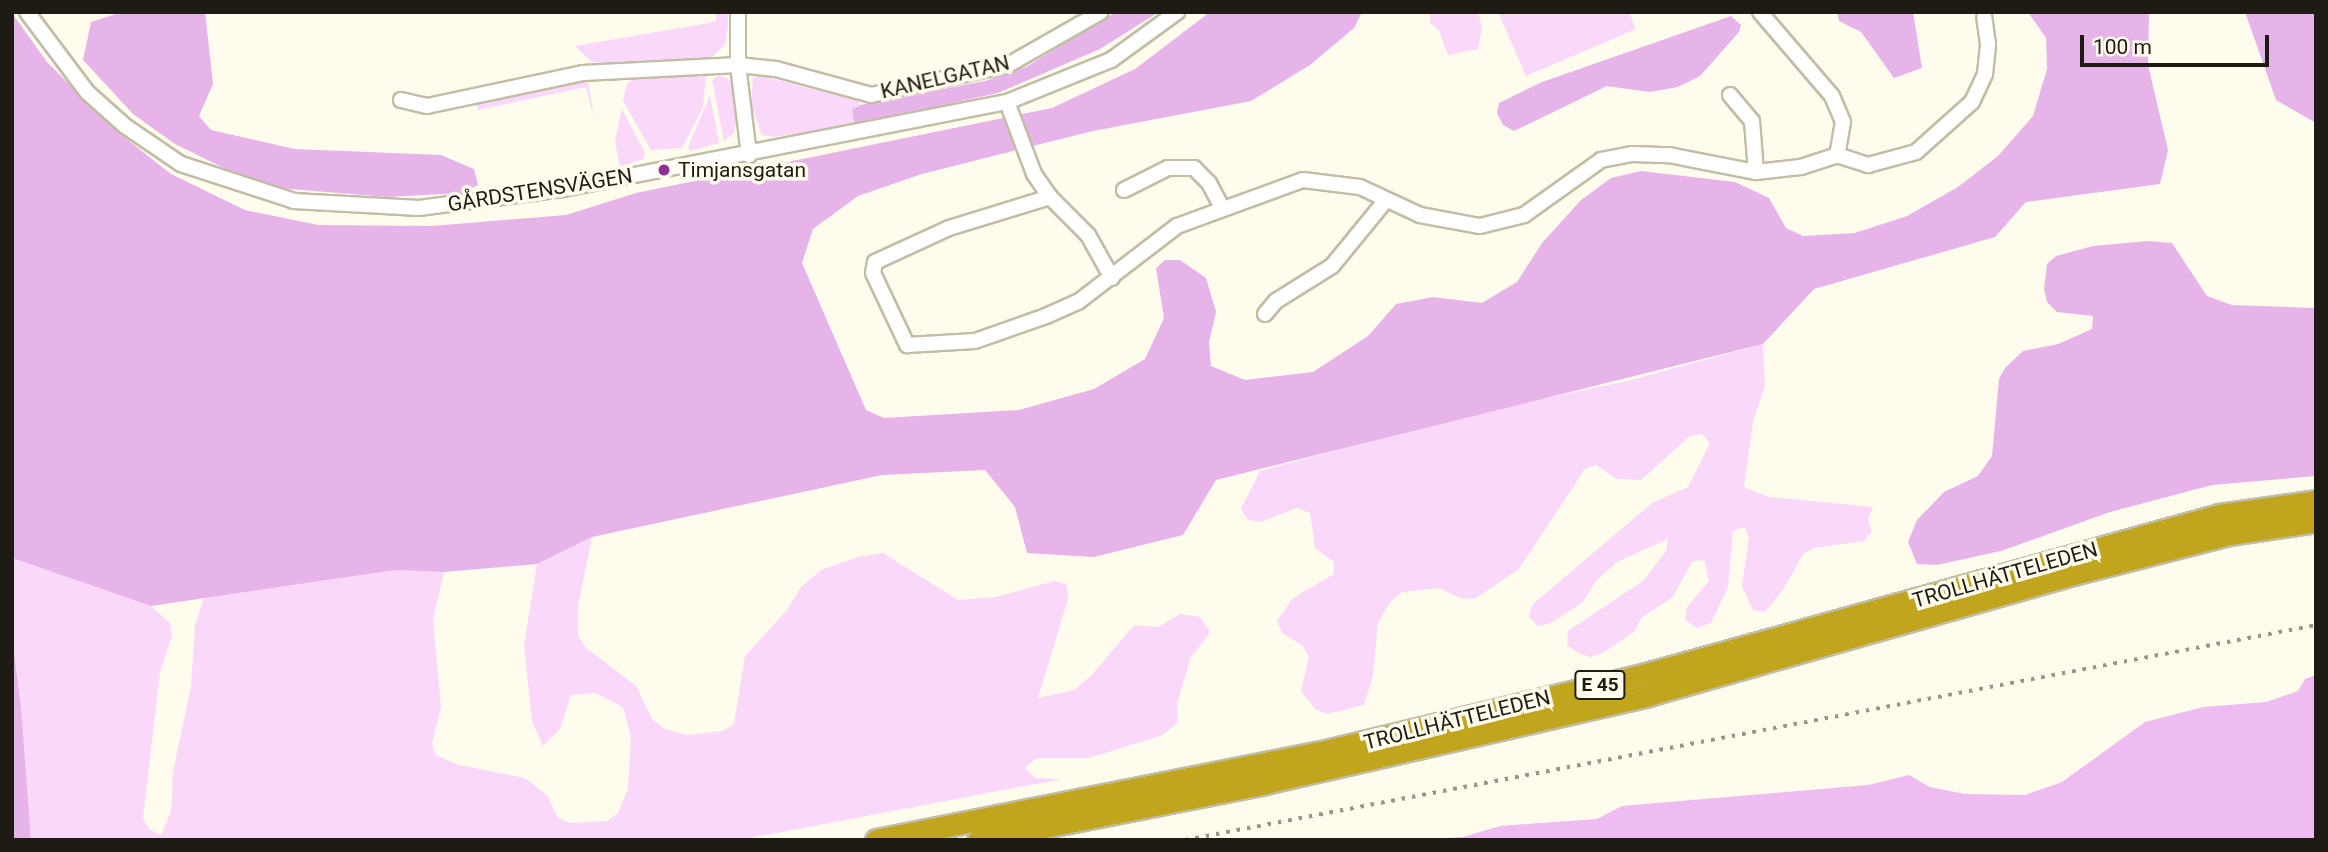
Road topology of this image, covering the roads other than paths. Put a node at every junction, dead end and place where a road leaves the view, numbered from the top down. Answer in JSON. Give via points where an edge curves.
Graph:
{"nodes":[{"id":1,"x":27,"y":12,"type":"edge"},
{"id":2,"x":738,"y":12,"type":"edge"},
{"id":3,"x":1101,"y":12,"type":"edge"},
{"id":4,"x":1177,"y":12,"type":"edge"},
{"id":5,"x":1760,"y":12,"type":"edge"},
{"id":6,"x":1984,"y":17,"type":"dead end"},
{"id":7,"x":738,"y":65,"type":"junction"},
{"id":8,"x":1730,"y":95,"type":"dead end"},
{"id":9,"x":401,"y":100,"type":"dead end"},
{"id":10,"x":1007,"y":102,"type":"junction"},
{"id":11,"x":749,"y":155,"type":"junction"},
{"id":12,"x":1837,"y":155,"type":"junction"},
{"id":13,"x":1756,"y":172,"type":"junction"},
{"id":14,"x":1124,"y":190,"type":"dead end"},
{"id":15,"x":1050,"y":197,"type":"junction"},
{"id":16,"x":1386,"y":200,"type":"junction"},
{"id":17,"x":1221,"y":206,"type":"junction"},
{"id":18,"x":1112,"y":278,"type":"junction"},
{"id":19,"x":1265,"y":314,"type":"dead end"},
{"id":20,"x":2316,"y":501,"type":"edge"},
{"id":21,"x":2316,"y":521,"type":"edge"},
{"id":22,"x":876,"y":840,"type":"edge"},
{"id":23,"x":978,"y":840,"type":"edge"}],
"edges":[{"from":1,"to":11,"type":"street","name":"GÅRDSTENSVÄGEN","via":[[87,92],[154,148],[218,180],[294,201],[384,208],[458,205]]},
{"from":2,"to":7,"type":"street"},
{"from":3,"to":7,"type":"street","name":"KANELGATAN","via":[[1008,65],[871,95],[776,69]]},
{"from":4,"to":10,"type":"street","name":"GÅRDSTENSVÄGEN","via":[[1111,60]]},
{"from":5,"to":12,"type":"street","via":[[1832,96],[1843,122]]},
{"from":6,"to":12,"type":"street","via":[[1989,44],[1984,74],[1972,102],[1935,138],[1893,162],[1868,165]]},
{"from":7,"to":9,"type":"street","name":"KANELGATAN","via":[[583,73],[427,106]]},
{"from":7,"to":11,"type":"street"},
{"from":8,"to":13,"type":"street","via":[[1752,121]]},
{"from":10,"to":11,"type":"street","name":"GÅRDSTENSVÄGEN"},
{"from":10,"to":15,"type":"street","via":[[1025,155]]},
{"from":12,"to":13,"type":"street","via":[[1801,167]]},
{"from":13,"to":16,"type":"street","via":[[1669,156],[1632,154],[1601,160],[1524,215],[1480,226],[1446,223]]},
{"from":14,"to":17,"type":"street","via":[[1168,168],[1186,167],[1201,173]]},
{"from":15,"to":18,"type":"street","via":[[1088,235]]},
{"from":15,"to":18,"type":"street","via":[[949,228],[875,262],[873,273],[902,339],[907,345],[941,345],[1002,334],[1078,302]]},
{"from":16,"to":17,"type":"street","via":[[1351,185],[1303,180]]},
{"from":16,"to":19,"type":"street","via":[[1332,266],[1276,301]]},
{"from":17,"to":18,"type":"street","via":[[1177,226]]},
{"from":20,"to":22,"type":"highway","name":"TROLLHÄTTELEDEN","number":"E 45","via":[[2219,515],[1646,674],[1317,753]]},
{"from":21,"to":23,"type":"highway","name":"TROLLHÄTTELEDEN","number":"E 45","via":[[2229,534],[2073,574],[1635,698],[1265,783]]}]}
